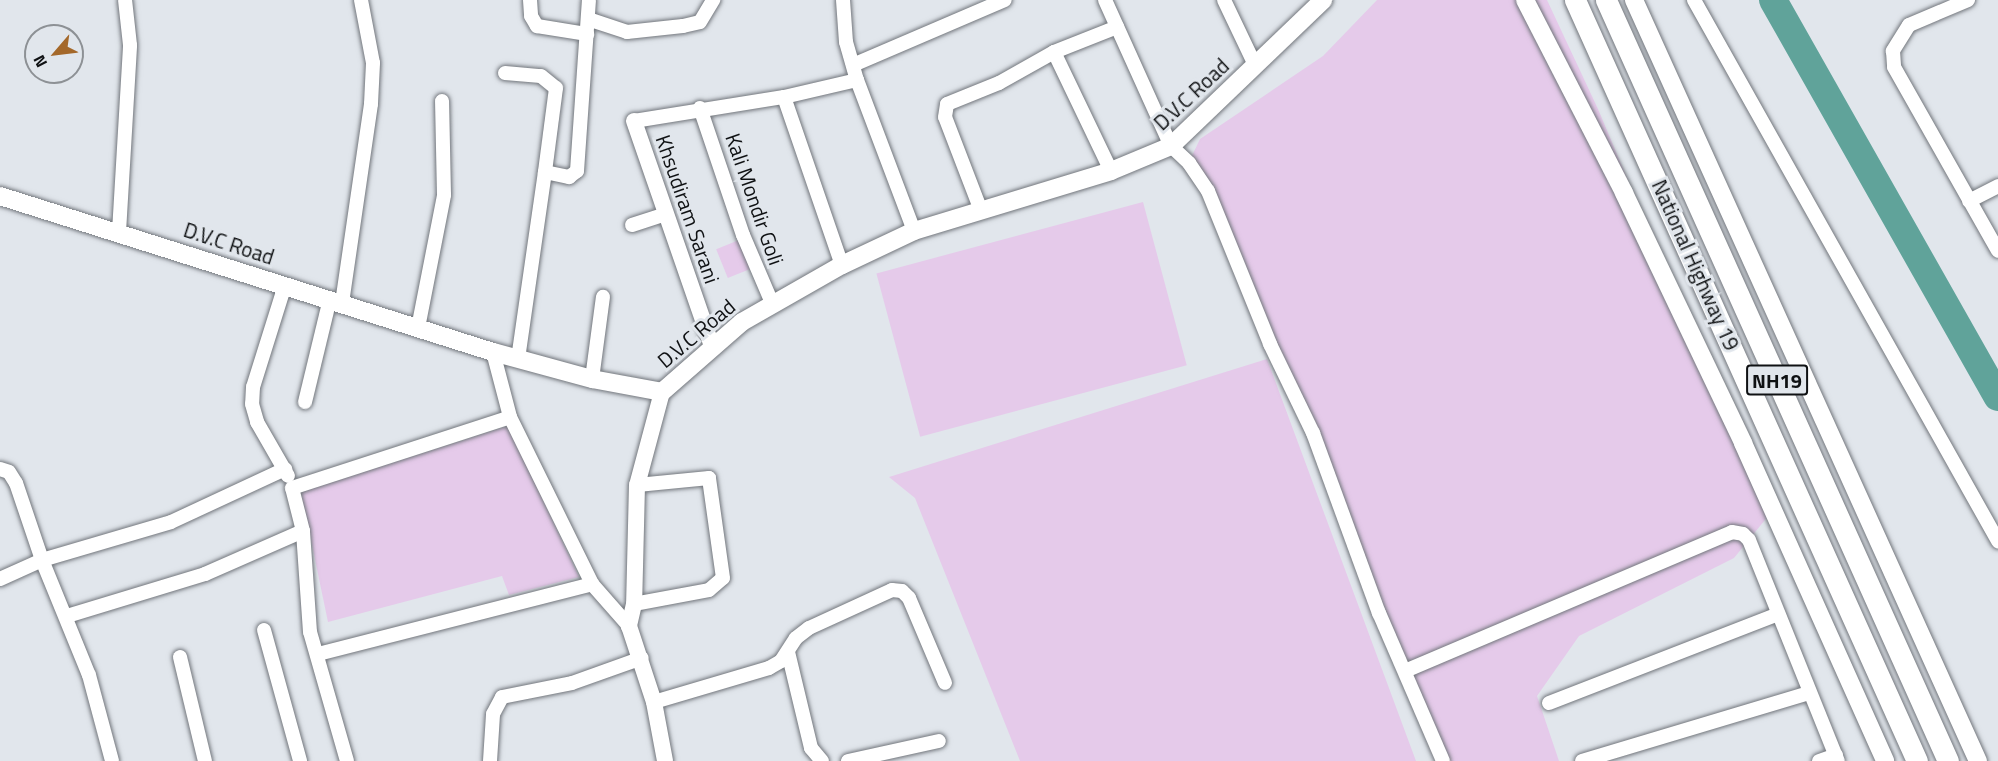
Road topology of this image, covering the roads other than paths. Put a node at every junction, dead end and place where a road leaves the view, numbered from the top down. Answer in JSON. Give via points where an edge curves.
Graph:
{"nodes":[{"id":1,"x":125,"y":0,"type":"edge"},
{"id":2,"x":361,"y":0,"type":"edge"},
{"id":3,"x":530,"y":0,"type":"edge"},
{"id":4,"x":589,"y":0,"type":"edge"},
{"id":5,"x":713,"y":0,"type":"edge"},
{"id":6,"x":843,"y":0,"type":"edge"},
{"id":7,"x":1005,"y":0,"type":"edge"},
{"id":8,"x":1105,"y":0,"type":"edge"},
{"id":9,"x":1224,"y":0,"type":"edge"},
{"id":10,"x":1323,"y":0,"type":"edge"},
{"id":11,"x":1525,"y":0,"type":"edge"},
{"id":12,"x":1575,"y":0,"type":"edge"},
{"id":13,"x":1606,"y":0,"type":"edge"},
{"id":14,"x":1634,"y":0,"type":"edge"},
{"id":15,"x":1694,"y":0,"type":"edge"},
{"id":16,"x":1968,"y":0,"type":"edge"},
{"id":17,"x":588,"y":20,"type":"junction"},
{"id":18,"x":1117,"y":27,"type":"junction"},
{"id":19,"x":587,"y":34,"type":"junction"},
{"id":20,"x":1054,"y":52,"type":"junction"},
{"id":21,"x":853,"y":65,"type":"junction"},
{"id":22,"x":1255,"y":65,"type":"junction"},
{"id":23,"x":505,"y":73,"type":"dead end"},
{"id":24,"x":857,"y":80,"type":"junction"},
{"id":25,"x":784,"y":97,"type":"junction"},
{"id":26,"x":442,"y":101,"type":"dead end"},
{"id":27,"x":700,"y":108,"type":"junction"},
{"id":28,"x":634,"y":121,"type":"joint"},
{"id":29,"x":1171,"y":146,"type":"junction"},
{"id":30,"x":1111,"y":171,"type":"junction"},
{"id":31,"x":545,"y":172,"type":"junction"},
{"id":32,"x":1998,"y":186,"type":"edge"},
{"id":33,"x":0,"y":196,"type":"edge"},
{"id":34,"x":1969,"y":201,"type":"junction"},
{"id":35,"x":980,"y":208,"type":"junction"},
{"id":36,"x":666,"y":214,"type":"junction"},
{"id":37,"x":632,"y":225,"type":"dead end"},
{"id":38,"x":914,"y":231,"type":"junction"},
{"id":39,"x":119,"y":232,"type":"junction"},
{"id":40,"x":1998,"y":251,"type":"edge"},
{"id":41,"x":842,"y":264,"type":"junction"},
{"id":42,"x":285,"y":285,"type":"junction"},
{"id":43,"x":603,"y":297,"type":"dead end"},
{"id":44,"x":336,"y":301,"type":"junction"},
{"id":45,"x":772,"y":303,"type":"junction"},
{"id":46,"x":418,"y":328,"type":"junction"},
{"id":47,"x":712,"y":346,"type":"junction"},
{"id":48,"x":494,"y":352,"type":"junction"},
{"id":49,"x":518,"y":359,"type":"junction"},
{"id":50,"x":592,"y":379,"type":"junction"},
{"id":51,"x":662,"y":392,"type":"junction"},
{"id":52,"x":305,"y":402,"type":"dead end"},
{"id":53,"x":510,"y":417,"type":"junction"},
{"id":54,"x":0,"y":469,"type":"edge"},
{"id":55,"x":285,"y":469,"type":"junction"},
{"id":56,"x":637,"y":485,"type":"junction"},
{"id":57,"x":292,"y":488,"type":"junction"},
{"id":58,"x":303,"y":531,"type":"junction"},
{"id":59,"x":1998,"y":541,"type":"edge"},
{"id":60,"x":42,"y":561,"type":"junction"},
{"id":61,"x":0,"y":579,"type":"edge"},
{"id":62,"x":592,"y":584,"type":"junction"},
{"id":63,"x":634,"y":604,"type":"junction"},
{"id":64,"x":1778,"y":614,"type":"junction"},
{"id":65,"x":67,"y":616,"type":"junction"},
{"id":66,"x":629,"y":626,"type":"junction"},
{"id":67,"x":264,"y":630,"type":"dead end"},
{"id":68,"x":788,"y":652,"type":"junction"},
{"id":69,"x":318,"y":654,"type":"junction"},
{"id":70,"x":180,"y":657,"type":"dead end"},
{"id":71,"x":642,"y":658,"type":"junction"},
{"id":72,"x":1406,"y":671,"type":"junction"},
{"id":73,"x":945,"y":683,"type":"dead end"},
{"id":74,"x":1808,"y":693,"type":"junction"},
{"id":75,"x":654,"y":702,"type":"junction"},
{"id":76,"x":1549,"y":703,"type":"dead end"},
{"id":77,"x":939,"y":741,"type":"dead end"},
{"id":78,"x":1837,"y":758,"type":"edge"},
{"id":79,"x":112,"y":761,"type":"edge"},
{"id":80,"x":204,"y":761,"type":"edge"},
{"id":81,"x":300,"y":761,"type":"edge"},
{"id":82,"x":347,"y":761,"type":"edge"},
{"id":83,"x":490,"y":761,"type":"edge"},
{"id":84,"x":665,"y":761,"type":"edge"},
{"id":85,"x":822,"y":761,"type":"edge"},
{"id":86,"x":848,"y":761,"type":"edge"},
{"id":87,"x":1443,"y":761,"type":"edge"},
{"id":88,"x":1582,"y":761,"type":"edge"},
{"id":89,"x":1819,"y":761,"type":"edge"},
{"id":90,"x":1885,"y":761,"type":"edge"},
{"id":91,"x":1917,"y":761,"type":"edge"},
{"id":92,"x":1948,"y":761,"type":"edge"},
{"id":93,"x":1978,"y":761,"type":"edge"}],
"edges":[{"from":1,"to":39,"type":"street","via":[[130,45]]},
{"from":2,"to":44,"type":"street","via":[[373,63],[371,104]]},
{"from":3,"to":19,"type":"street","via":[[531,16],[537,26]]},
{"from":4,"to":17,"type":"street"},
{"from":5,"to":17,"type":"street","via":[[700,22],[639,33]]},
{"from":6,"to":21,"type":"street","via":[[846,42]]},
{"from":7,"to":21,"type":"street"},
{"from":8,"to":18,"type":"street"},
{"from":9,"to":22,"type":"street"},
{"from":10,"to":22,"type":"main road","name":"D.V.C Road"},
{"from":11,"to":90,"type":"main road","via":[[1624,192],[1743,443]]},
{"from":12,"to":91,"type":"highway","name":"National Highway 19","number":"NH19"},
{"from":13,"to":92,"type":"highway","number":"NH19"},
{"from":14,"to":93,"type":"main road"},
{"from":15,"to":59,"type":"street"},
{"from":16,"to":34,"type":"street","via":[[1909,26],[1893,51],[1894,67],[1903,86]]},
{"from":17,"to":19,"type":"street"},
{"from":18,"to":20,"type":"street"},
{"from":18,"to":29,"type":"street"},
{"from":19,"to":31,"type":"street","via":[[577,171],[569,177]]},
{"from":20,"to":30,"type":"street"},
{"from":20,"to":35,"type":"street","via":[[999,83],[947,104],[945,117]]},
{"from":21,"to":24,"type":"street"},
{"from":22,"to":29,"type":"main road","name":"D.V.C Road"},
{"from":23,"to":31,"type":"street","via":[[541,76],[555,88]]},
{"from":24,"to":25,"type":"street"},
{"from":24,"to":38,"type":"street"},
{"from":25,"to":27,"type":"street"},
{"from":25,"to":41,"type":"street"},
{"from":26,"to":46,"type":"street","via":[[444,195]]},
{"from":27,"to":28,"type":"street"},
{"from":27,"to":45,"type":"street","name":"Kali Mondir Goli","via":[[743,234]]},
{"from":28,"to":36,"type":"street","name":"Khsudiram Sarani"},
{"from":29,"to":30,"type":"main road","name":"D.V.C Road"},
{"from":29,"to":72,"type":"street","via":[[1189,163],[1208,191],[1264,329],[1313,433],[1379,613]]},
{"from":30,"to":35,"type":"main road","name":"D.V.C Road"},
{"from":31,"to":49,"type":"street"},
{"from":32,"to":34,"type":"street"},
{"from":33,"to":39,"type":"main road","name":"D.V.C Road"},
{"from":34,"to":40,"type":"street"},
{"from":35,"to":38,"type":"main road","name":"D.V.C Road"},
{"from":36,"to":37,"type":"street"},
{"from":36,"to":47,"type":"street","name":"Khsudiram Sarani"},
{"from":38,"to":41,"type":"main road","name":"D.V.C Road"},
{"from":39,"to":42,"type":"main road","name":"D.V.C Road"},
{"from":41,"to":45,"type":"main road","name":"D.V.C Road"},
{"from":42,"to":44,"type":"main road","name":"D.V.C Road"},
{"from":42,"to":55,"type":"street","via":[[253,387],[252,404],[257,423]]},
{"from":43,"to":50,"type":"street"},
{"from":44,"to":46,"type":"main road","name":"D.V.C Road"},
{"from":44,"to":52,"type":"street"},
{"from":45,"to":47,"type":"main road","name":"D.V.C Road"},
{"from":46,"to":48,"type":"main road","name":"D.V.C Road"},
{"from":47,"to":51,"type":"main road","name":"D.V.C Road"},
{"from":48,"to":49,"type":"main road","name":"D.V.C Road"},
{"from":48,"to":53,"type":"street"},
{"from":49,"to":50,"type":"main road","name":"D.V.C Road"},
{"from":50,"to":51,"type":"main road","name":"D.V.C Road"},
{"from":51,"to":56,"type":"street"},
{"from":53,"to":57,"type":"street"},
{"from":53,"to":62,"type":"street"},
{"from":54,"to":60,"type":"street","via":[[9,472],[16,483]]},
{"from":55,"to":57,"type":"street"},
{"from":55,"to":60,"type":"street","via":[[171,522]]},
{"from":56,"to":63,"type":"street"},
{"from":56,"to":63,"type":"street","via":[[709,478],[723,578],[709,590]]},
{"from":57,"to":58,"type":"street"},
{"from":58,"to":65,"type":"street","via":[[205,574]]},
{"from":58,"to":69,"type":"street","via":[[310,632]]},
{"from":60,"to":61,"type":"street"},
{"from":60,"to":65,"type":"street"},
{"from":62,"to":66,"type":"street"},
{"from":62,"to":69,"type":"street"},
{"from":63,"to":66,"type":"street"},
{"from":64,"to":72,"type":"street","via":[[1749,540],[1732,532]]},
{"from":64,"to":74,"type":"street"},
{"from":64,"to":76,"type":"street"},
{"from":65,"to":79,"type":"street","via":[[89,675]]},
{"from":66,"to":71,"type":"street"},
{"from":67,"to":81,"type":"street"},
{"from":68,"to":73,"type":"street","via":[[796,639],[827,617],[892,590],[902,591]]},
{"from":68,"to":75,"type":"street","via":[[769,668]]},
{"from":68,"to":85,"type":"street","via":[[811,748]]},
{"from":69,"to":82,"type":"street"},
{"from":70,"to":80,"type":"street"},
{"from":71,"to":75,"type":"street"},
{"from":71,"to":83,"type":"street","via":[[573,682],[502,697],[493,714]]},
{"from":72,"to":87,"type":"street"},
{"from":74,"to":78,"type":"street"},
{"from":74,"to":88,"type":"street"},
{"from":75,"to":84,"type":"street"},
{"from":77,"to":86,"type":"street"},
{"from":78,"to":89,"type":"street"}]}
